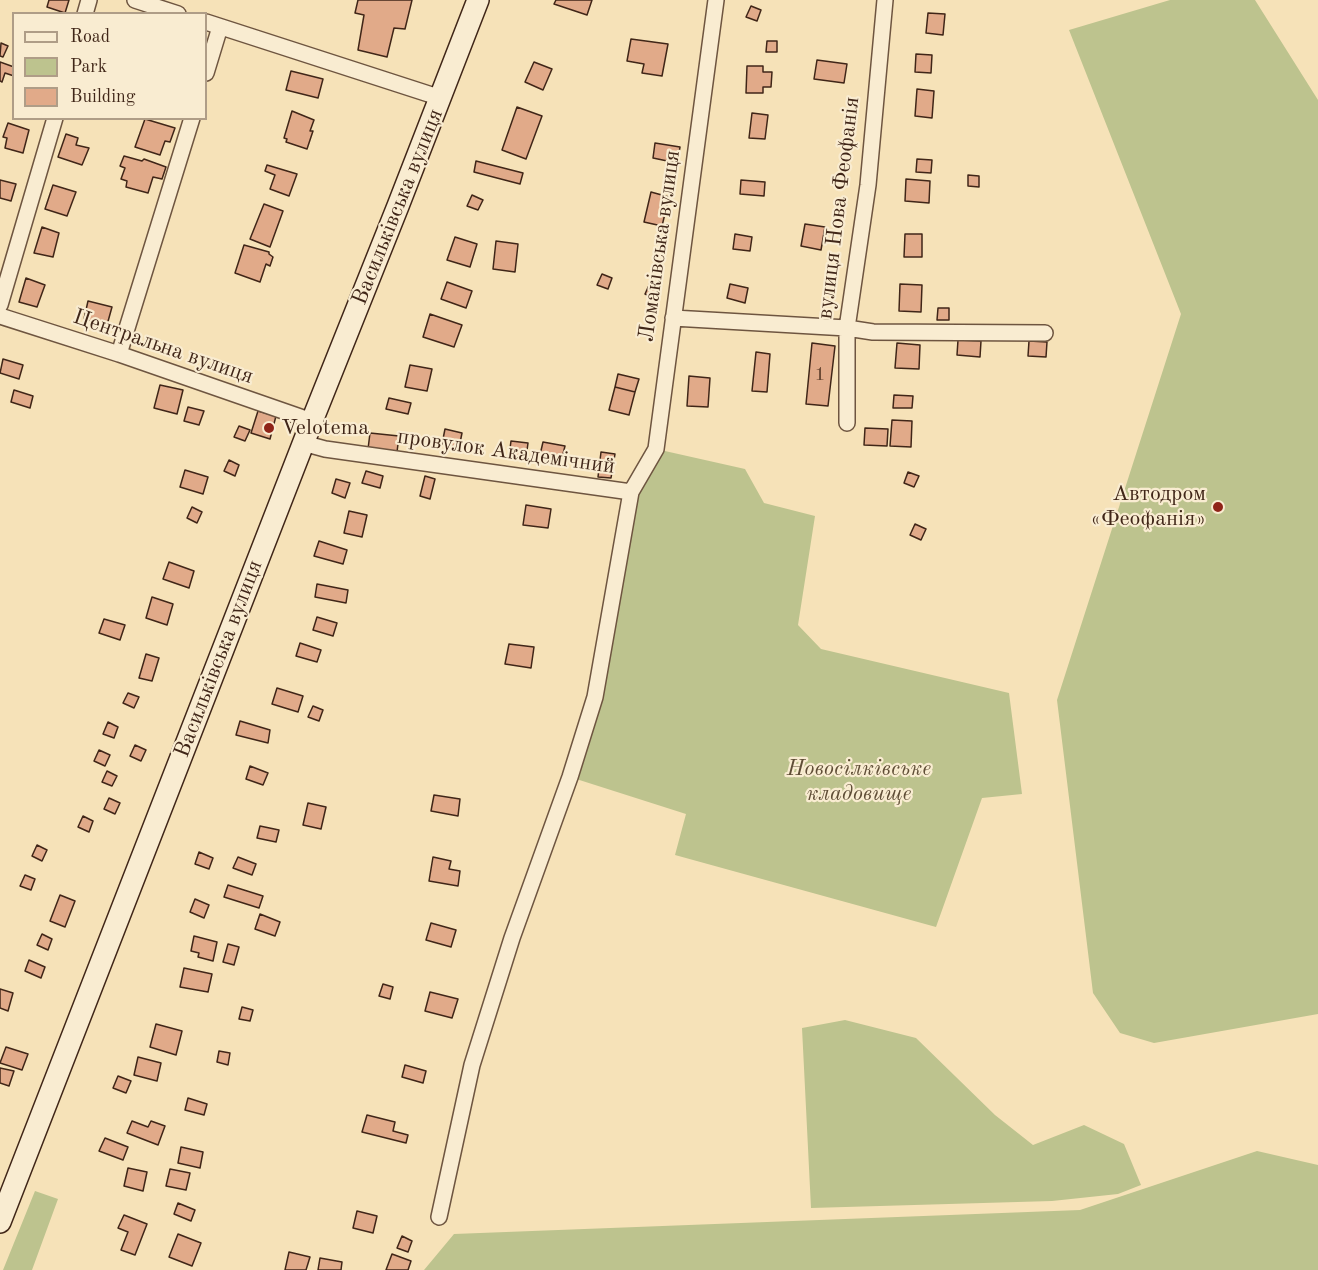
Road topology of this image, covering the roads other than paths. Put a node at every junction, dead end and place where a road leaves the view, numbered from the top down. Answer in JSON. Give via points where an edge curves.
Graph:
{"nodes":[{"id":1,"x":135,"y":0,"type":"edge"},
{"id":2,"x":478,"y":0,"type":"edge"},
{"id":3,"x":716,"y":0,"type":"edge"},
{"id":4,"x":885,"y":0,"type":"edge"},
{"id":5,"x":172,"y":12,"type":"edge"},
{"id":6,"x":213,"y":24,"type":"edge"},
{"id":7,"x":207,"y":66,"type":"edge"},
{"id":8,"x":441,"y":98,"type":"junction"},
{"id":9,"x":53,"y":120,"type":"edge"},
{"id":10,"x":191,"y":120,"type":"edge"},
{"id":11,"x":0,"y":305,"type":"edge"},
{"id":12,"x":0,"y":316,"type":"edge"},
{"id":13,"x":673,"y":318,"type":"junction"},
{"id":14,"x":847,"y":328,"type":"junction"},
{"id":15,"x":1045,"y":333,"type":"dead end"},
{"id":16,"x":119,"y":354,"type":"junction"},
{"id":17,"x":312,"y":421,"type":"junction"},
{"id":18,"x":847,"y":423,"type":"dead end"},
{"id":19,"x":303,"y":443,"type":"junction"},
{"id":20,"x":631,"y":492,"type":"junction"},
{"id":21,"x":439,"y":1216,"type":"dead end"},
{"id":22,"x":0,"y":1221,"type":"edge"}],
"edges":[{"from":1,"to":5,"type":"street"},
{"from":2,"to":8,"type":"street","name":"Васильківська вулиця"},
{"from":3,"to":13,"type":"street","name":"Ломаківська вулиця"},
{"from":4,"to":14,"type":"street","name":"вулиця Нова Феофанія","via":[[868,185]]},
{"from":6,"to":7,"type":"street"},
{"from":6,"to":8,"type":"street","name":"Васильківська вулиця"},
{"from":8,"to":17,"type":"street","name":"Васильківська вулиця"},
{"from":9,"to":11,"type":"street"},
{"from":10,"to":16,"type":"street"},
{"from":12,"to":16,"type":"street","name":"Центральна вулиця"},
{"from":13,"to":14,"type":"street"},
{"from":13,"to":20,"type":"street","name":"Ломаківська вулиця","via":[[656,449]]},
{"from":14,"to":15,"type":"street","via":[[873,332]]},
{"from":14,"to":18,"type":"street","name":"вулиця Нова Феофанія"},
{"from":16,"to":17,"type":"street","name":"Центральна вулиця"},
{"from":17,"to":19,"type":"street","name":"Васильківська вулиця"},
{"from":19,"to":20,"type":"street","name":"провулок Академічний"},
{"from":19,"to":22,"type":"street","name":"Васильківська вулиця"},
{"from":20,"to":21,"type":"street","via":[[595,697],[472,1065]]}]}
